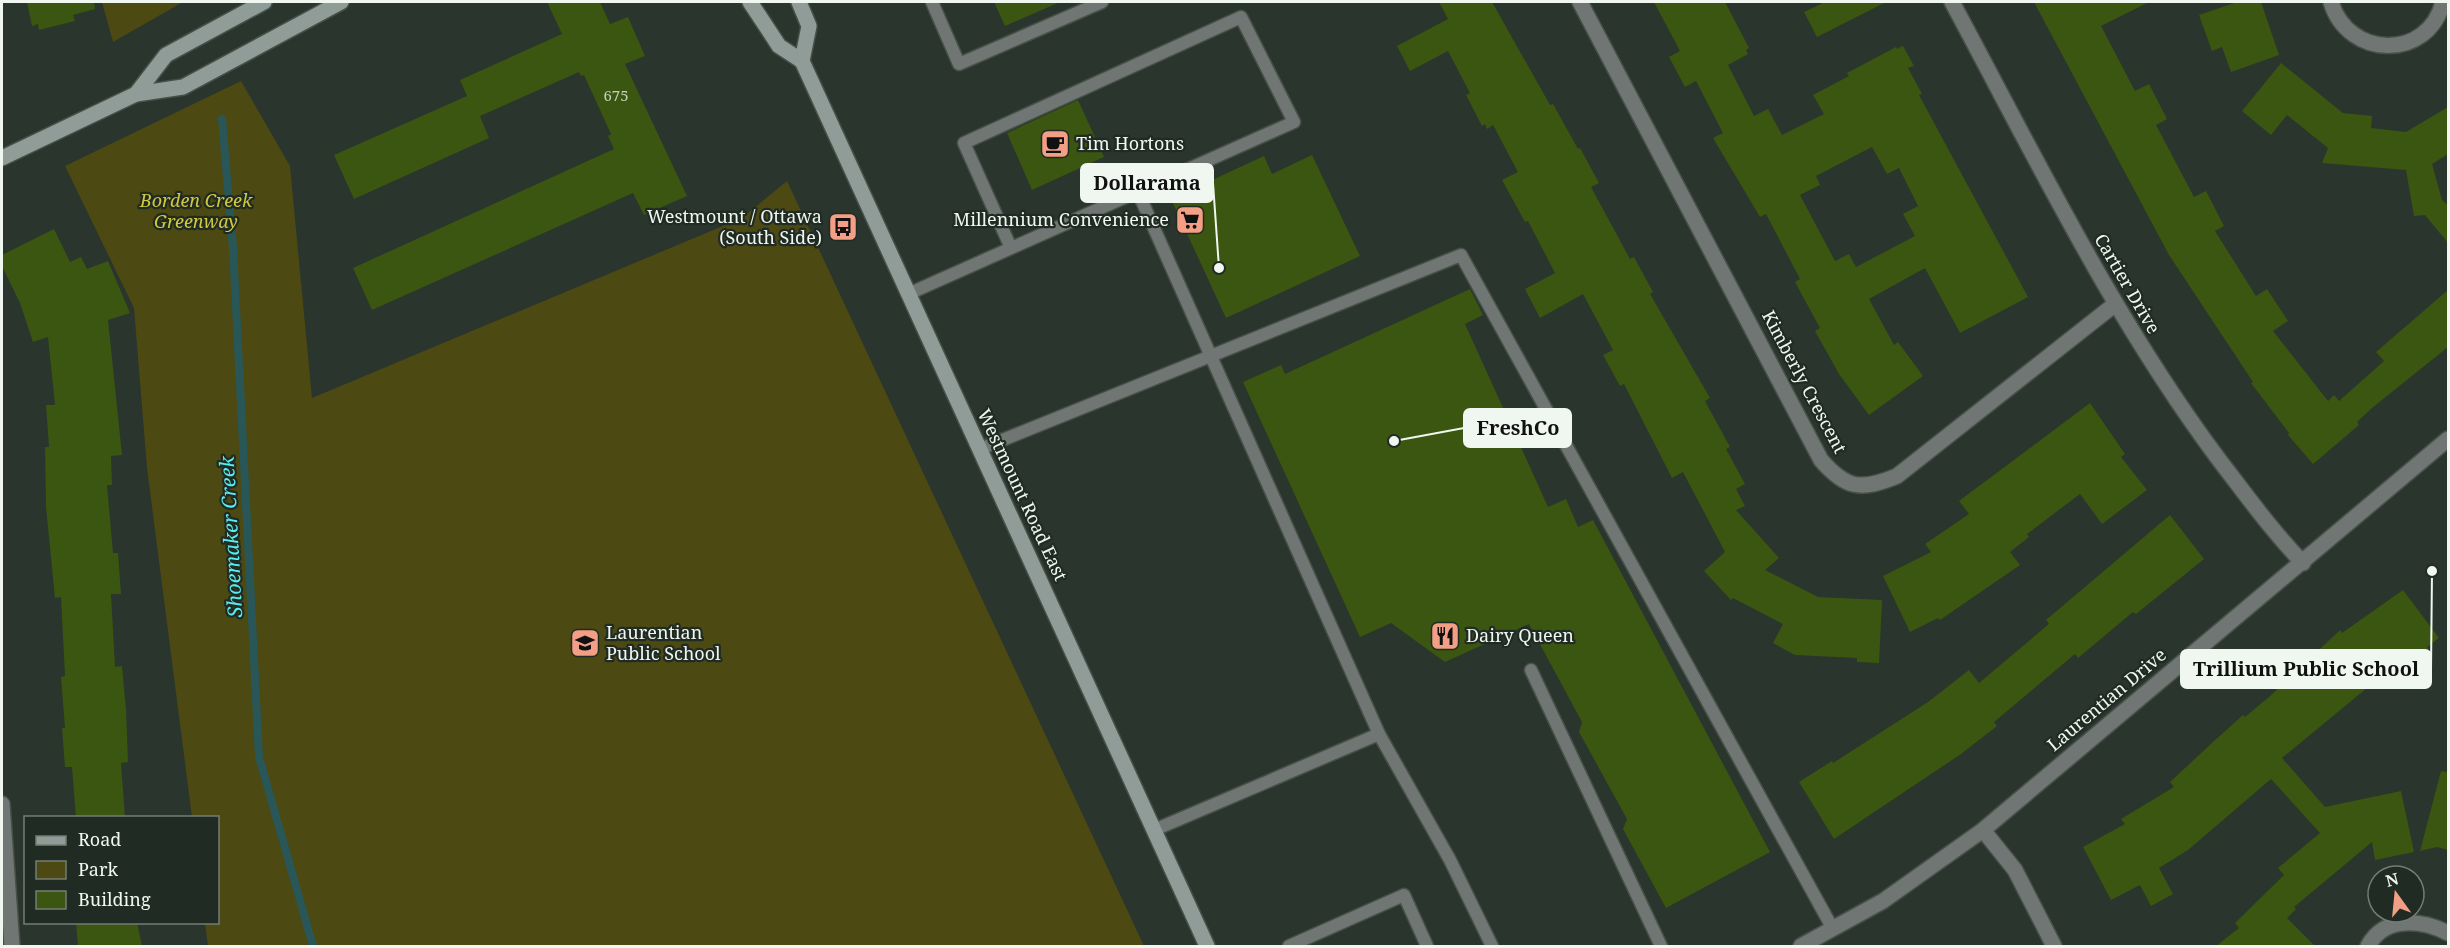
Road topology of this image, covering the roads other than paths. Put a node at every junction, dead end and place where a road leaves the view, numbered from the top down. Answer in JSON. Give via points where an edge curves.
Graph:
{"nodes":[{"id":1,"x":264,"y":2,"type":"edge"},
{"id":2,"x":341,"y":2,"type":"edge"},
{"id":3,"x":750,"y":2,"type":"edge"},
{"id":4,"x":799,"y":2,"type":"edge"},
{"id":5,"x":932,"y":2,"type":"edge"},
{"id":6,"x":1102,"y":2,"type":"edge"},
{"id":7,"x":1580,"y":2,"type":"edge"},
{"id":8,"x":1952,"y":2,"type":"edge"},
{"id":9,"x":2331,"y":2,"type":"edge"},
{"id":10,"x":2443,"y":2,"type":"edge"},
{"id":11,"x":802,"y":60,"type":"junction"},
{"id":12,"x":136,"y":94,"type":"junction"},
{"id":13,"x":2,"y":158,"type":"edge"},
{"id":14,"x":1137,"y":190,"type":"junction"},
{"id":15,"x":1011,"y":248,"type":"junction"},
{"id":16,"x":908,"y":294,"type":"junction"},
{"id":17,"x":2114,"y":304,"type":"junction"},
{"id":18,"x":1210,"y":356,"type":"junction"},
{"id":19,"x":2448,"y":439,"type":"edge"},
{"id":20,"x":980,"y":449,"type":"junction"},
{"id":21,"x":2303,"y":563,"type":"junction"},
{"id":22,"x":1532,"y":670,"type":"dead end"},
{"id":23,"x":1379,"y":734,"type":"junction"},
{"id":24,"x":2,"y":804,"type":"edge"},
{"id":25,"x":1154,"y":830,"type":"junction"},
{"id":26,"x":1983,"y":830,"type":"junction"},
{"id":27,"x":1833,"y":929,"type":"junction"},
{"id":28,"x":2448,"y":933,"type":"edge"},
{"id":29,"x":12,"y":946,"type":"edge"},
{"id":30,"x":1207,"y":946,"type":"edge"},
{"id":31,"x":1289,"y":946,"type":"edge"},
{"id":32,"x":1428,"y":946,"type":"edge"},
{"id":33,"x":1492,"y":946,"type":"edge"},
{"id":34,"x":1661,"y":946,"type":"edge"},
{"id":35,"x":1801,"y":946,"type":"edge"},
{"id":36,"x":2054,"y":946,"type":"edge"},
{"id":37,"x":2368,"y":946,"type":"edge"}],
"edges":[{"from":1,"to":12,"type":"main road","via":[[166,55]]},
{"from":2,"to":12,"type":"main road","via":[[183,87]]},
{"from":3,"to":11,"type":"main road","via":[[779,46]]},
{"from":4,"to":11,"type":"main road","via":[[809,26]]},
{"from":5,"to":6,"type":"lane","via":[[958,64]]},
{"from":7,"to":17,"type":"street","name":"Kimberly Crescent","via":[[1821,460],[1836,478],[1854,486],[1897,476]]},
{"from":8,"to":17,"type":"street","name":"Cartier Drive"},
{"from":9,"to":10,"type":"street","via":[[2334,14],[2349,32],[2376,45],[2397,45],[2417,38],[2433,24]]},
{"from":11,"to":16,"type":"main road","name":"Westmount Road East"},
{"from":12,"to":13,"type":"main road"},
{"from":14,"to":15,"type":"lane"},
{"from":14,"to":15,"type":"lane","via":[[1294,123],[1241,17],[964,143]]},
{"from":14,"to":18,"type":"lane"},
{"from":15,"to":16,"type":"lane"},
{"from":16,"to":20,"type":"main road","name":"Westmount Road East"},
{"from":17,"to":21,"type":"street","name":"Cartier Drive","via":[[2175,401],[2272,530]]},
{"from":18,"to":20,"type":"lane"},
{"from":18,"to":23,"type":"lane"},
{"from":18,"to":27,"type":"lane","via":[[1461,255]]},
{"from":19,"to":21,"type":"street","name":"Laurentian Drive"},
{"from":20,"to":25,"type":"main road","name":"Westmount Road East"},
{"from":21,"to":26,"type":"street","name":"Laurentian Drive"},
{"from":22,"to":34,"type":"lane"},
{"from":23,"to":25,"type":"lane"},
{"from":23,"to":33,"type":"lane","via":[[1450,860]]},
{"from":24,"to":29,"type":"street"},
{"from":25,"to":30,"type":"main road","name":"Westmount Road East"},
{"from":26,"to":27,"type":"street","name":"Laurentian Drive","via":[[1883,901]]},
{"from":26,"to":36,"type":"street","via":[[2015,870]]},
{"from":27,"to":35,"type":"street","name":"Laurentian Drive"},
{"from":28,"to":37,"type":"street","via":[[2428,923],[2408,922],[2387,928]]},
{"from":31,"to":32,"type":"lane","via":[[1404,895]]}]}
